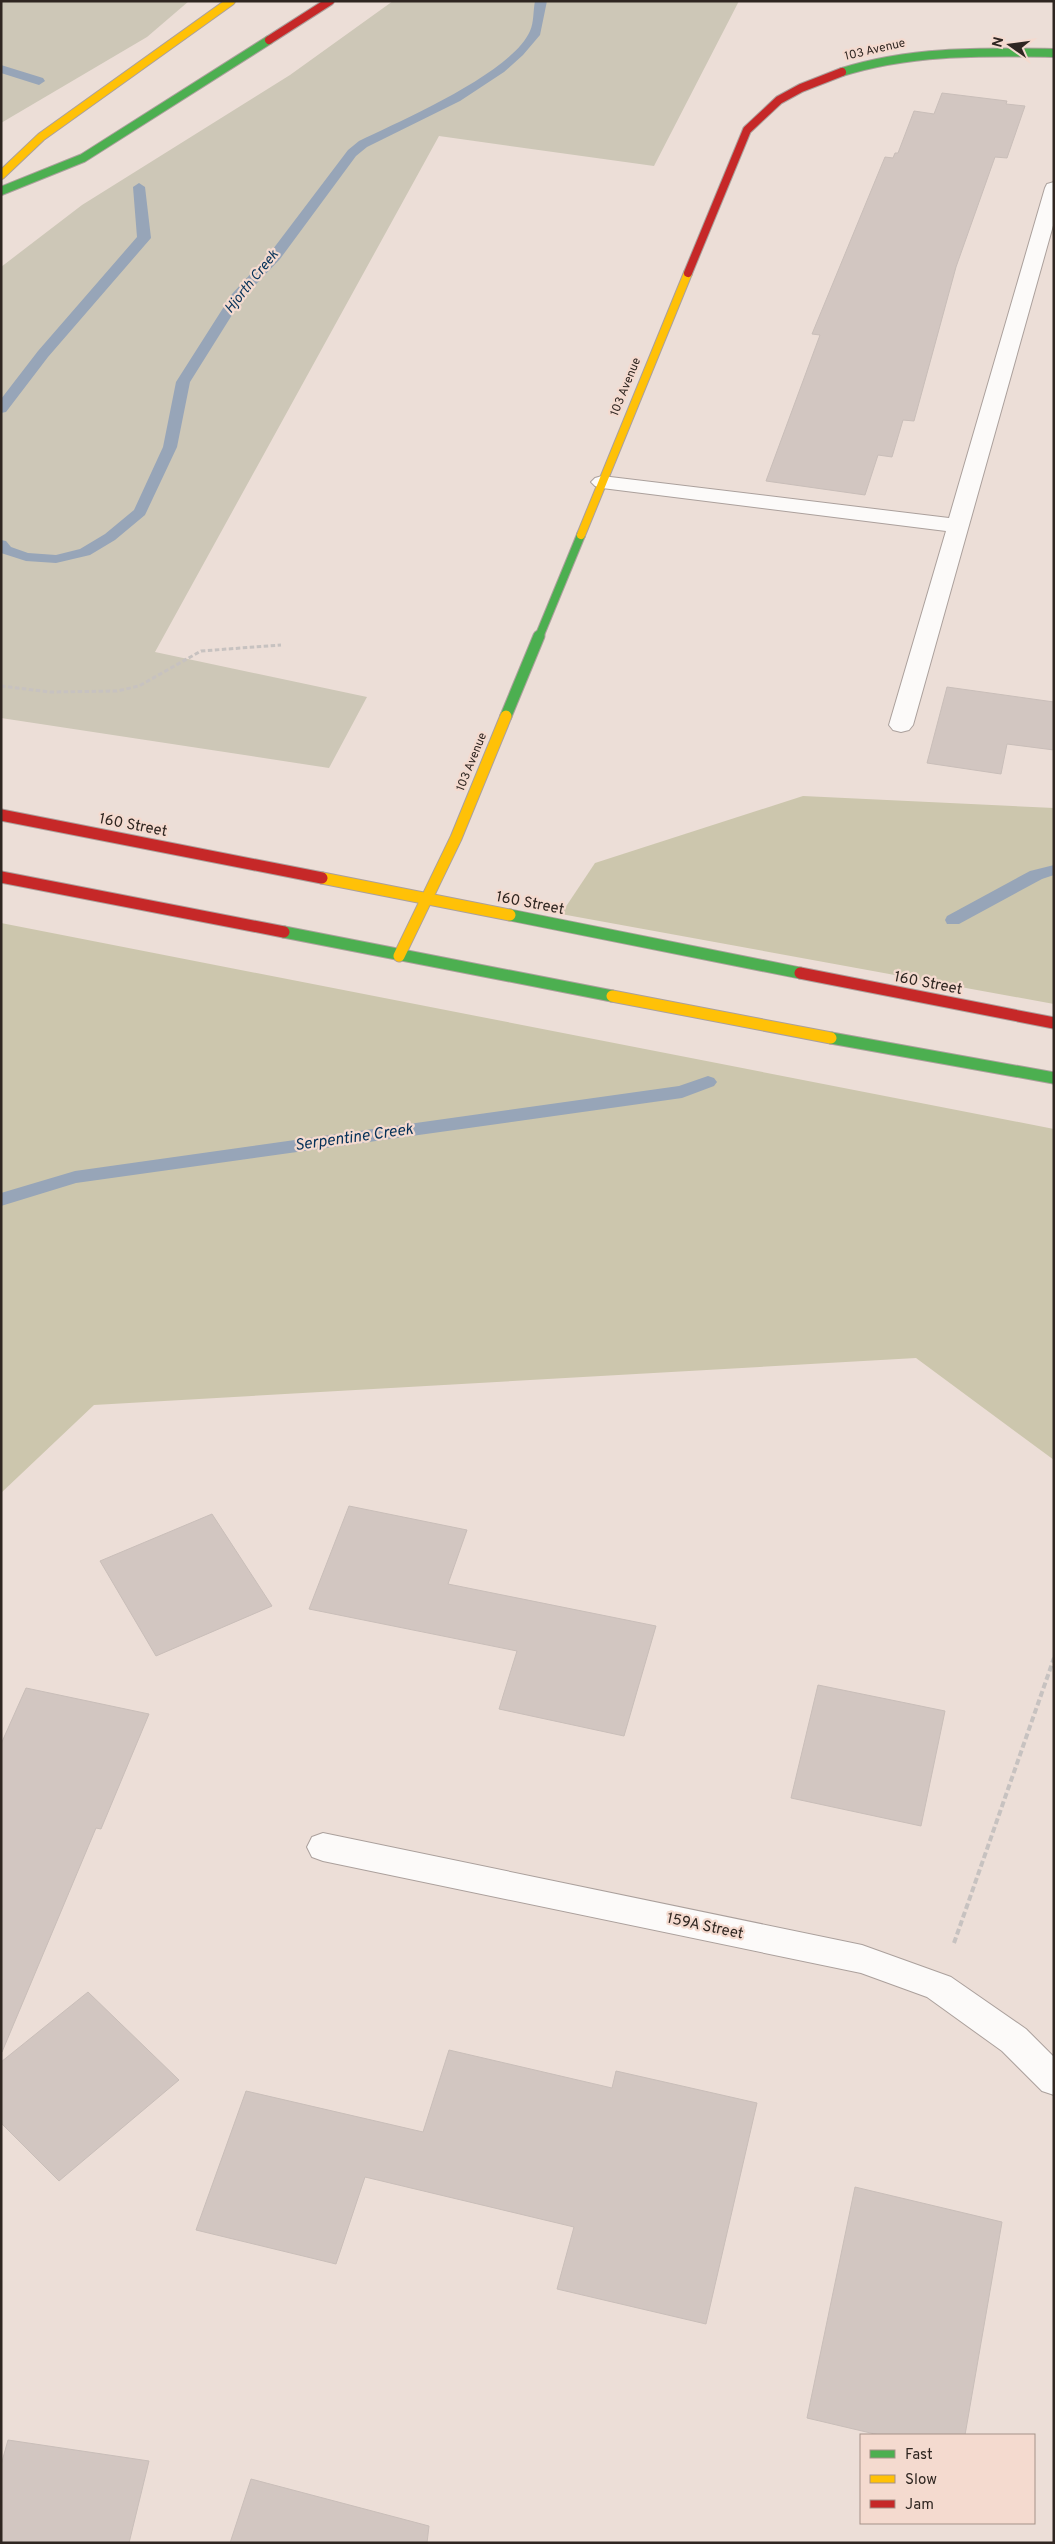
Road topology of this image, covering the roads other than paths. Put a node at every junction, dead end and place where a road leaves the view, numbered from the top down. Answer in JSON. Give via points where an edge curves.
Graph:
{"nodes":[{"id":1,"x":231,"y":1,"type":"edge"},
{"id":2,"x":330,"y":1,"type":"edge"},
{"id":3,"x":1054,"y":53,"type":"edge"},
{"id":4,"x":1,"y":175,"type":"edge"},
{"id":5,"x":1054,"y":188,"type":"edge"},
{"id":6,"x":1,"y":190,"type":"edge"},
{"id":7,"x":602,"y":482,"type":"junction"},
{"id":8,"x":958,"y":526,"type":"junction"},
{"id":9,"x":901,"y":725,"type":"dead end"},
{"id":10,"x":1,"y":815,"type":"edge"},
{"id":11,"x":1,"y":878,"type":"edge"},
{"id":12,"x":428,"y":899,"type":"junction"},
{"id":13,"x":399,"y":956,"type":"junction"},
{"id":14,"x":1054,"y":1023,"type":"edge"},
{"id":15,"x":1054,"y":1078,"type":"edge"},
{"id":16,"x":323,"y":1847,"type":"dead end"},
{"id":17,"x":1054,"y":2080,"type":"edge"}],
"edges":[{"from":1,"to":4,"type":"main road","via":[[42,137]]},
{"from":2,"to":6,"type":"main road","via":[[83,158]]},
{"from":3,"to":7,"type":"main road","name":"103 Avenue","via":[[945,51],[864,64],[789,92],[763,110],[747,130]]},
{"from":5,"to":8,"type":"street"},
{"from":7,"to":8,"type":"street"},
{"from":7,"to":12,"type":"main road","name":"103 Avenue"},
{"from":8,"to":9,"type":"street"},
{"from":10,"to":12,"type":"main road","name":"160 Street"},
{"from":11,"to":13,"type":"main road"},
{"from":12,"to":13,"type":"main road","name":"103 Avenue"},
{"from":12,"to":14,"type":"main road","name":"160 Street"},
{"from":13,"to":15,"type":"main road"},
{"from":16,"to":17,"type":"street","name":"159A Street","via":[[862,1960],[939,1987],[1014,2040]]}]}
